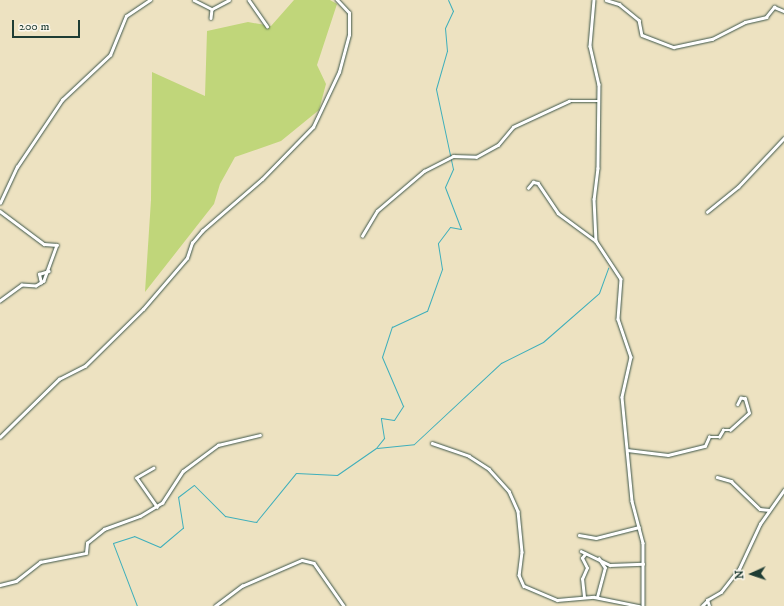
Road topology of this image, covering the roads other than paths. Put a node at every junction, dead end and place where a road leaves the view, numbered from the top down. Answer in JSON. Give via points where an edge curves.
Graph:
{"nodes":[{"id":1,"x":150,"y":0,"type":"edge"},
{"id":2,"x":194,"y":0,"type":"edge"},
{"id":3,"x":229,"y":0,"type":"edge"},
{"id":4,"x":249,"y":0,"type":"edge"},
{"id":5,"x":337,"y":0,"type":"edge"},
{"id":6,"x":594,"y":0,"type":"edge"},
{"id":7,"x":606,"y":0,"type":"edge"},
{"id":8,"x":212,"y":9,"type":"junction"},
{"id":9,"x":784,"y":11,"type":"edge"},
{"id":10,"x":212,"y":18,"type":"dead end"},
{"id":11,"x":267,"y":26,"type":"dead end"},
{"id":12,"x":599,"y":101,"type":"junction"},
{"id":13,"x":784,"y":138,"type":"edge"},
{"id":14,"x":528,"y":188,"type":"dead end"},
{"id":15,"x":0,"y":203,"type":"edge"},
{"id":16,"x":0,"y":212,"type":"edge"},
{"id":17,"x":707,"y":212,"type":"dead end"},
{"id":18,"x":362,"y":236,"type":"dead end"},
{"id":19,"x":596,"y":241,"type":"junction"},
{"id":20,"x":49,"y":271,"type":"junction"},
{"id":21,"x":42,"y":283,"type":"junction"},
{"id":22,"x":0,"y":301,"type":"edge"},
{"id":23,"x":738,"y":404,"type":"dead end"},
{"id":24,"x":260,"y":435,"type":"dead end"},
{"id":25,"x":0,"y":437,"type":"edge"},
{"id":26,"x":432,"y":443,"type":"dead end"},
{"id":27,"x":627,"y":450,"type":"junction"},
{"id":28,"x":154,"y":468,"type":"dead end"},
{"id":29,"x":717,"y":477,"type":"dead end"},
{"id":30,"x":784,"y":490,"type":"edge"},
{"id":31,"x":157,"y":507,"type":"junction"},
{"id":32,"x":769,"y":510,"type":"junction"},
{"id":33,"x":640,"y":527,"type":"junction"},
{"id":34,"x":580,"y":535,"type":"dead end"},
{"id":35,"x":581,"y":551,"type":"dead end"},
{"id":36,"x":586,"y":554,"type":"junction"},
{"id":37,"x":599,"y":558,"type":"junction"},
{"id":38,"x":643,"y":564,"type":"junction"},
{"id":39,"x":0,"y":585,"type":"edge"},
{"id":40,"x":584,"y":597,"type":"junction"},
{"id":41,"x":596,"y":597,"type":"junction"},
{"id":42,"x":707,"y":601,"type":"junction"},
{"id":43,"x":214,"y":606,"type":"edge"},
{"id":44,"x":344,"y":606,"type":"edge"},
{"id":45,"x":639,"y":606,"type":"edge"},
{"id":46,"x":643,"y":606,"type":"edge"},
{"id":47,"x":702,"y":606,"type":"edge"},
{"id":48,"x":709,"y":606,"type":"edge"}],
"edges":[{"from":1,"to":15,"type":"street","via":[[126,16],[110,55],[62,100],[17,167]]},
{"from":2,"to":8,"type":"street"},
{"from":3,"to":8,"type":"street"},
{"from":4,"to":11,"type":"street"},
{"from":5,"to":25,"type":"street","via":[[349,13],[349,35],[339,72],[313,127],[264,178],[201,233],[192,243],[187,258],[143,309],[85,366],[59,379]]},
{"from":6,"to":12,"type":"street","via":[[590,46],[599,79]]},
{"from":7,"to":9,"type":"street","via":[[619,4],[639,20],[642,35],[674,47],[712,39],[745,22],[765,17],[774,7]]},
{"from":8,"to":10,"type":"street"},
{"from":12,"to":18,"type":"street","via":[[569,101],[513,127],[498,145],[476,157],[453,156],[424,171],[377,211]]},
{"from":12,"to":19,"type":"street","via":[[598,168],[594,199]]},
{"from":13,"to":17,"type":"street","via":[[738,186]]},
{"from":14,"to":19,"type":"street","via":[[533,182],[538,183],[558,214]]},
{"from":16,"to":20,"type":"street","via":[[44,244],[57,244]]},
{"from":19,"to":27,"type":"street","via":[[620,279],[618,319],[632,362],[622,394]]},
{"from":20,"to":21,"type":"street"},
{"from":20,"to":21,"type":"street","via":[[39,274]]},
{"from":21,"to":22,"type":"street","via":[[24,285]]},
{"from":23,"to":27,"type":"street","via":[[745,399],[749,413],[730,430],[723,430],[719,437],[709,437],[705,446],[668,455]]},
{"from":24,"to":31,"type":"street","via":[[252,440],[218,445],[182,471],[165,500]]},
{"from":26,"to":40,"type":"street","via":[[469,456],[489,469],[509,491],[518,511],[522,552],[519,575],[524,586],[557,600]]},
{"from":27,"to":33,"type":"street","via":[[632,501]]},
{"from":28,"to":31,"type":"street","via":[[137,478]]},
{"from":29,"to":32,"type":"street","via":[[731,481],[760,509]]},
{"from":30,"to":32,"type":"street"},
{"from":31,"to":39,"type":"street","via":[[104,529],[87,543],[86,552],[40,562],[16,581]]},
{"from":32,"to":42,"type":"street","via":[[739,569]]},
{"from":33,"to":34,"type":"street","via":[[596,538]]},
{"from":33,"to":38,"type":"street"},
{"from":35,"to":36,"type":"street"},
{"from":36,"to":37,"type":"street"},
{"from":36,"to":40,"type":"street","via":[[582,558],[587,568],[582,582]]},
{"from":37,"to":38,"type":"street","via":[[610,565]]},
{"from":37,"to":41,"type":"street","via":[[605,568]]},
{"from":38,"to":46,"type":"street"},
{"from":40,"to":41,"type":"street"},
{"from":41,"to":45,"type":"street"},
{"from":42,"to":47,"type":"street"},
{"from":42,"to":48,"type":"street"},
{"from":43,"to":44,"type":"street","via":[[242,586],[302,560],[316,565]]}]}
